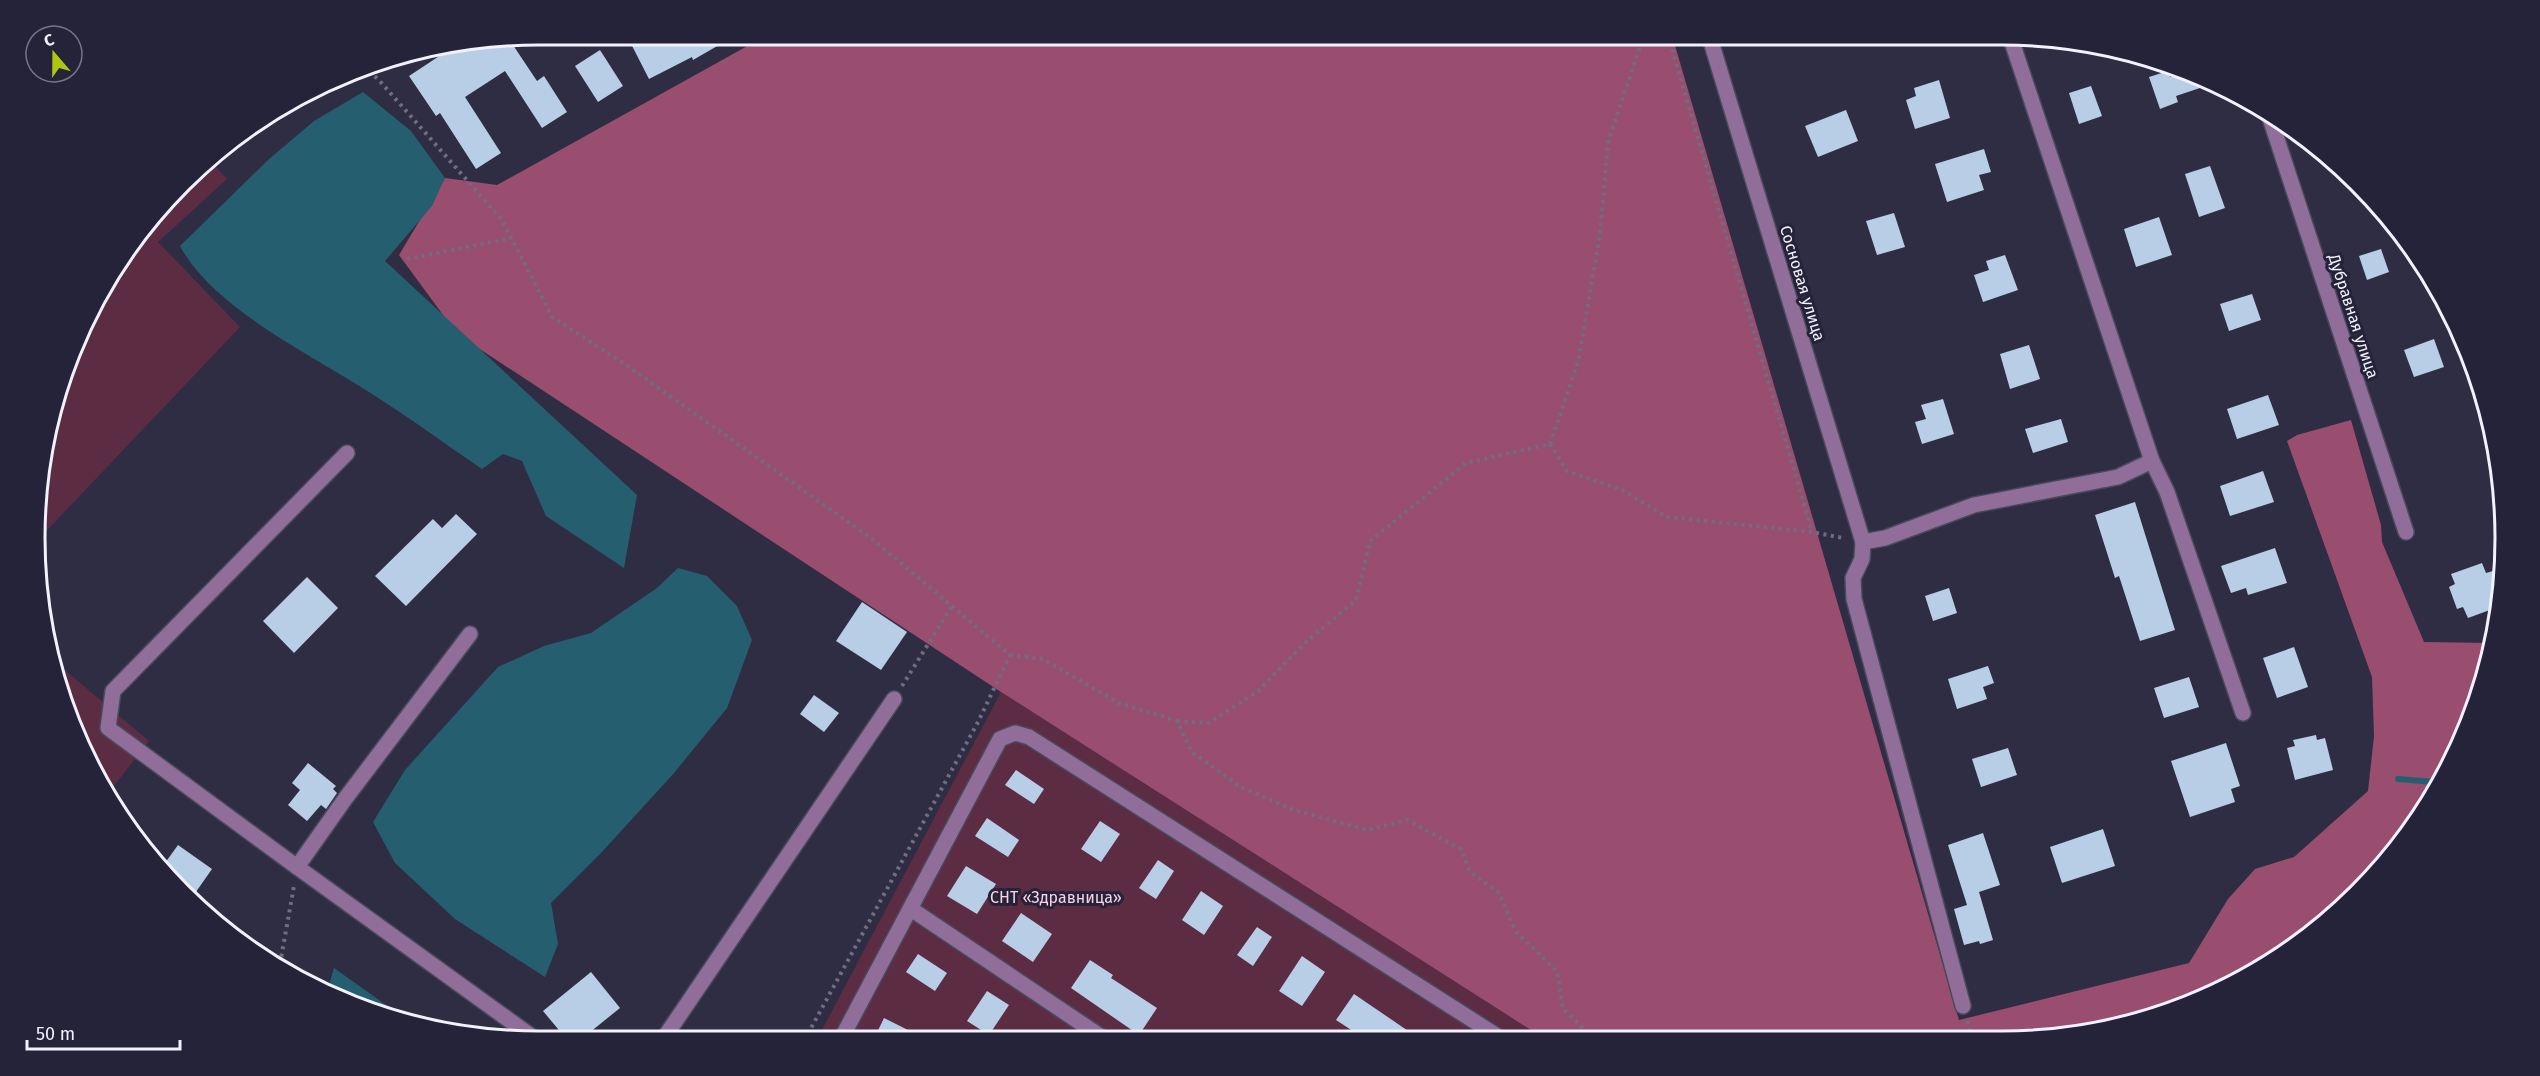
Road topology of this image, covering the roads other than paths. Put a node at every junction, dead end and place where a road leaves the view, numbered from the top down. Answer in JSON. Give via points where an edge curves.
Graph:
{"nodes":[{"id":1,"x":1712,"y":45,"type":"edge"},
{"id":2,"x":2013,"y":45,"type":"edge"},
{"id":3,"x":2273,"y":126,"type":"edge"},
{"id":4,"x":347,"y":453,"type":"dead end"},
{"id":5,"x":2152,"y":461,"type":"junction"},
{"id":6,"x":2406,"y":532,"type":"dead end"},
{"id":7,"x":1863,"y":542,"type":"junction"},
{"id":8,"x":470,"y":634,"type":"dead end"},
{"id":9,"x":894,"y":699,"type":"road end"},
{"id":10,"x":2243,"y":712,"type":"dead end"},
{"id":11,"x":297,"y":867,"type":"junction"},
{"id":12,"x":912,"y":909,"type":"junction"},
{"id":13,"x":1963,"y":1006,"type":"dead end"},
{"id":14,"x":524,"y":1031,"type":"edge"},
{"id":15,"x":669,"y":1031,"type":"edge"},
{"id":16,"x":845,"y":1031,"type":"edge"},
{"id":17,"x":1093,"y":1031,"type":"edge"},
{"id":18,"x":1489,"y":1031,"type":"edge"}],
"edges":[{"from":1,"to":7,"type":"street","name":"Сосновая улица"},
{"from":2,"to":5,"type":"street"},
{"from":3,"to":6,"type":"street","name":"Дубравная улица"},
{"from":4,"to":11,"type":"street","via":[[113,691],[108,728]]},
{"from":5,"to":7,"type":"street","via":[[2118,477],[1974,505]]},
{"from":5,"to":10,"type":"street","via":[[2167,492]]},
{"from":7,"to":13,"type":"street","via":[[1862,559],[1853,578],[1854,599]]},
{"from":8,"to":11,"type":"street"},
{"from":9,"to":15,"type":"street"},
{"from":11,"to":14,"type":"street"},
{"from":12,"to":16,"type":"street"},
{"from":12,"to":17,"type":"street"},
{"from":12,"to":18,"type":"street","via":[[1000,739],[1015,733],[1029,737]]}]}
